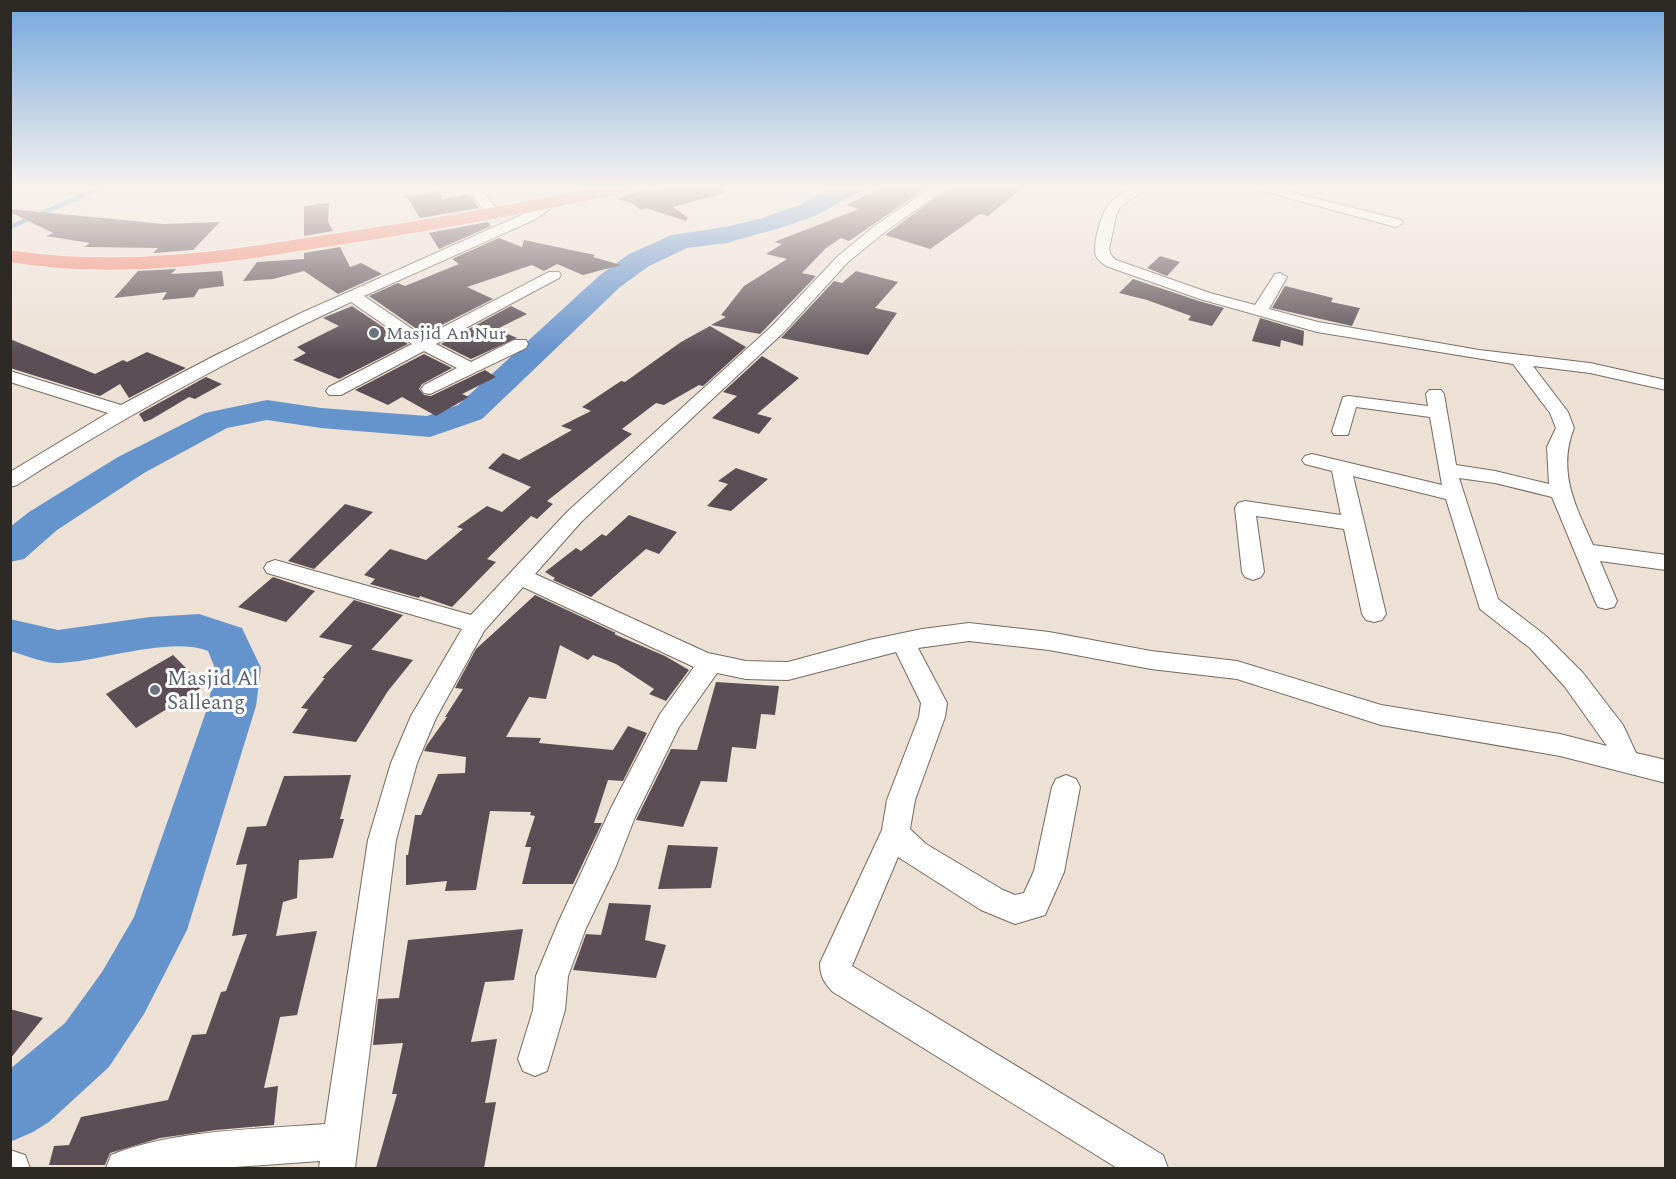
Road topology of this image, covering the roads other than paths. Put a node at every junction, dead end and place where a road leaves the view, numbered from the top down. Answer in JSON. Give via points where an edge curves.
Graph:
{"nodes":[{"id":1,"x":285,"y":242,"type":"edge"},
{"id":2,"x":317,"y":242,"type":"edge"},
{"id":3,"x":474,"y":242,"type":"edge"},
{"id":4,"x":864,"y":242,"type":"edge"},
{"id":5,"x":1104,"y":242,"type":"edge"},
{"id":6,"x":10,"y":251,"type":"edge"},
{"id":7,"x":10,"y":256,"type":"edge"},
{"id":8,"x":554,"y":275,"type":"dead end"},
{"id":9,"x":1280,"y":277,"type":"dead end"},
{"id":10,"x":352,"y":295,"type":"junction"},
{"id":11,"x":1259,"y":312,"type":"junction"},
{"id":12,"x":422,"y":343,"type":"junction"},
{"id":13,"x":520,"y":344,"type":"dead end"},
{"id":14,"x":1519,"y":360,"type":"junction"},
{"id":15,"x":463,"y":373,"type":"junction"},
{"id":16,"x":10,"y":376,"type":"edge"},
{"id":17,"x":1665,"y":385,"type":"edge"},
{"id":18,"x":430,"y":389,"type":"dead end"},
{"id":19,"x":335,"y":391,"type":"dead end"},
{"id":20,"x":1435,"y":394,"type":"dead end"},
{"id":21,"x":121,"y":411,"type":"junction"},
{"id":22,"x":1438,"y":413,"type":"junction"},
{"id":23,"x":1341,"y":431,"type":"dead end"},
{"id":24,"x":1312,"y":460,"type":"dead end"},
{"id":25,"x":1341,"y":468,"type":"junction"},
{"id":26,"x":1447,"y":470,"type":"junction"},
{"id":27,"x":10,"y":481,"type":"edge"},
{"id":28,"x":1560,"y":493,"type":"junction"},
{"id":29,"x":1455,"y":495,"type":"junction"},
{"id":30,"x":1354,"y":524,"type":"junction"},
{"id":31,"x":1585,"y":551,"type":"junction"},
{"id":32,"x":1665,"y":563,"type":"edge"},
{"id":33,"x":275,"y":568,"type":"dead end"},
{"id":34,"x":1253,"y":572,"type":"dead end"},
{"id":35,"x":521,"y":578,"type":"junction"},
{"id":36,"x":1606,"y":601,"type":"dead end"},
{"id":37,"x":1374,"y":614,"type":"dead end"},
{"id":38,"x":476,"y":625,"type":"junction"},
{"id":39,"x":903,"y":642,"type":"junction"},
{"id":40,"x":711,"y":663,"type":"junction"},
{"id":41,"x":1626,"y":760,"type":"junction"},
{"id":42,"x":1665,"y":772,"type":"edge"},
{"id":43,"x":1066,"y":787,"type":"dead end"},
{"id":44,"x":896,"y":830,"type":"junction"},
{"id":45,"x":535,"y":1059,"type":"dead end"},
{"id":46,"x":338,"y":1155,"type":"edge"},
{"id":47,"x":124,"y":1168,"type":"edge"},
{"id":48,"x":1150,"y":1168,"type":"edge"}],
"edges":[{"from":1,"to":6,"type":"highway","via":[[177,255],[83,257]]},
{"from":2,"to":7,"type":"highway","via":[[197,259],[87,263]]},
{"from":3,"to":10,"type":"street"},
{"from":4,"to":35,"type":"street","via":[[843,259],[778,330],[574,517]]},
{"from":5,"to":11,"type":"street","via":[[1104,257],[1111,263]]},
{"from":8,"to":12,"type":"street"},
{"from":9,"to":11,"type":"street"},
{"from":10,"to":12,"type":"street"},
{"from":10,"to":21,"type":"street"},
{"from":11,"to":14,"type":"street","via":[[1317,327]]},
{"from":12,"to":15,"type":"street","via":[[464,364]]},
{"from":12,"to":19,"type":"street"},
{"from":13,"to":15,"type":"street"},
{"from":14,"to":17,"type":"street","via":[[1614,373]]},
{"from":14,"to":28,"type":"street","via":[[1558,412],[1565,428],[1557,447]]},
{"from":15,"to":18,"type":"street"},
{"from":16,"to":21,"type":"street"},
{"from":20,"to":22,"type":"street"},
{"from":21,"to":27,"type":"street"},
{"from":22,"to":23,"type":"street","via":[[1349,401]]},
{"from":22,"to":26,"type":"street"},
{"from":24,"to":25,"type":"street"},
{"from":25,"to":29,"type":"street"},
{"from":25,"to":30,"type":"street"},
{"from":26,"to":28,"type":"street"},
{"from":26,"to":29,"type":"street"},
{"from":28,"to":31,"type":"street"},
{"from":29,"to":41,"type":"street","via":[[1488,603],[1538,642],[1574,680],[1614,733]]},
{"from":30,"to":34,"type":"street","via":[[1245,508]]},
{"from":30,"to":37,"type":"street"},
{"from":31,"to":32,"type":"street"},
{"from":31,"to":36,"type":"street"},
{"from":33,"to":38,"type":"street"},
{"from":35,"to":38,"type":"street"},
{"from":35,"to":40,"type":"street"},
{"from":38,"to":46,"type":"street","via":[[424,716],[404,763],[382,840]]},
{"from":39,"to":40,"type":"street","via":[[788,671],[746,670]]},
{"from":39,"to":41,"type":"street","via":[[969,632],[1237,670],[1381,715]]},
{"from":39,"to":44,"type":"street","via":[[934,703]]},
{"from":40,"to":45,"type":"street","via":[[669,721],[573,922],[552,976],[549,1010]]},
{"from":41,"to":42,"type":"street"},
{"from":43,"to":44,"type":"street","via":[[1049,872],[1034,905],[1025,908],[1015,910],[957,881],[905,845]]},
{"from":44,"to":48,"type":"street","via":[[837,963],[836,974]]},
{"from":46,"to":47,"type":"street","via":[[201,1152]]}]}
